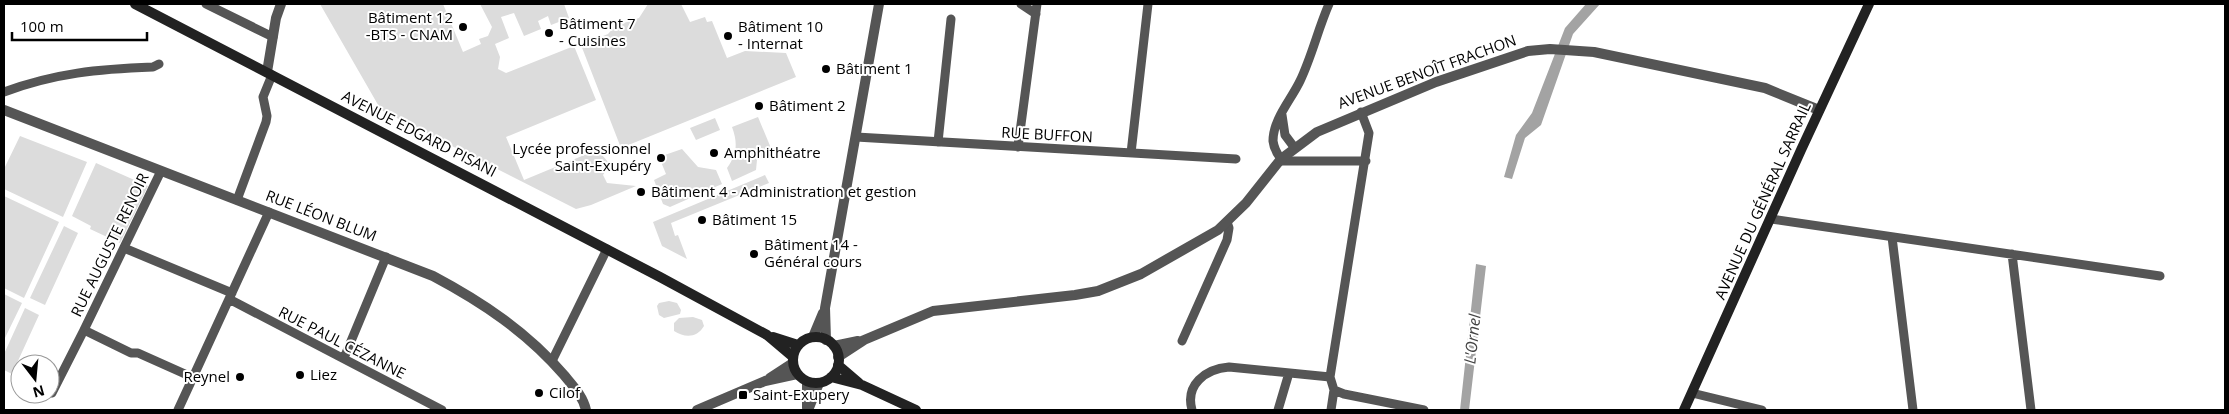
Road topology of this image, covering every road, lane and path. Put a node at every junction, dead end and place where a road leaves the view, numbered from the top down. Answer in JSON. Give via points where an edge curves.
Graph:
{"nodes":[{"id":1,"x":135,"y":4,"type":"edge"},
{"id":2,"x":206,"y":4,"type":"edge"},
{"id":3,"x":280,"y":4,"type":"edge"},
{"id":4,"x":879,"y":4,"type":"edge"},
{"id":5,"x":1021,"y":4,"type":"edge"},
{"id":6,"x":1037,"y":4,"type":"edge"},
{"id":7,"x":1148,"y":4,"type":"edge"},
{"id":8,"x":1329,"y":4,"type":"edge"},
{"id":9,"x":1870,"y":4,"type":"edge"},
{"id":10,"x":1036,"y":14,"type":"junction"},
{"id":11,"x":951,"y":18,"type":"dead end"},
{"id":12,"x":273,"y":37,"type":"junction"},
{"id":13,"x":159,"y":64,"type":"dead end"},
{"id":14,"x":269,"y":73,"type":"junction"},
{"id":15,"x":4,"y":92,"type":"edge"},
{"id":16,"x":4,"y":110,"type":"edge"},
{"id":17,"x":1819,"y":110,"type":"junction"},
{"id":18,"x":1361,"y":112,"type":"junction"},
{"id":19,"x":1282,"y":113,"type":"junction"},
{"id":20,"x":856,"y":137,"type":"junction"},
{"id":21,"x":938,"y":142,"type":"junction"},
{"id":22,"x":1018,"y":147,"type":"junction"},
{"id":23,"x":1294,"y":147,"type":"junction"},
{"id":24,"x":1131,"y":153,"type":"junction"},
{"id":25,"x":1236,"y":159,"type":"dead end"},
{"id":26,"x":1280,"y":160,"type":"junction"},
{"id":27,"x":1366,"y":161,"type":"junction"},
{"id":28,"x":161,"y":171,"type":"junction"},
{"id":29,"x":237,"y":200,"type":"junction"},
{"id":30,"x":269,"y":212,"type":"junction"},
{"id":31,"x":1771,"y":219,"type":"junction"},
{"id":32,"x":1227,"y":222,"type":"junction"},
{"id":33,"x":1892,"y":237,"type":"junction"},
{"id":34,"x":124,"y":248,"type":"junction"},
{"id":35,"x":607,"y":249,"type":"junction"},
{"id":36,"x":2012,"y":254,"type":"junction"},
{"id":37,"x":386,"y":257,"type":"junction"},
{"id":38,"x":2160,"y":276,"type":"dead end"},
{"id":39,"x":231,"y":296,"type":"junction"},
{"id":40,"x":825,"y":308,"type":"junction"},
{"id":41,"x":84,"y":330,"type":"junction"},
{"id":42,"x":767,"y":335,"type":"junction"},
{"id":43,"x":813,"y":337,"type":"junction"},
{"id":44,"x":864,"y":340,"type":"junction"},
{"id":45,"x":1182,"y":340,"type":"dead end"},
{"id":46,"x":830,"y":343,"type":"junction"},
{"id":47,"x":798,"y":345,"type":"junction"},
{"id":48,"x":344,"y":358,"type":"junction"},
{"id":49,"x":793,"y":360,"type":"junction"},
{"id":50,"x":552,"y":361,"type":"junction"},
{"id":51,"x":838,"y":361,"type":"junction"},
{"id":52,"x":1289,"y":373,"type":"junction"},
{"id":53,"x":797,"y":374,"type":"junction"},
{"id":54,"x":60,"y":377,"type":"edge"},
{"id":55,"x":831,"y":377,"type":"junction"},
{"id":56,"x":1330,"y":377,"type":"junction"},
{"id":57,"x":194,"y":378,"type":"junction"},
{"id":58,"x":765,"y":381,"type":"junction"},
{"id":59,"x":807,"y":382,"type":"junction"},
{"id":60,"x":819,"y":383,"type":"junction"},
{"id":61,"x":862,"y":385,"type":"junction"},
{"id":62,"x":1334,"y":390,"type":"junction"},
{"id":63,"x":1692,"y":393,"type":"junction"},
{"id":64,"x":178,"y":410,"type":"edge"},
{"id":65,"x":442,"y":410,"type":"edge"},
{"id":66,"x":586,"y":410,"type":"edge"},
{"id":67,"x":697,"y":410,"type":"edge"},
{"id":68,"x":808,"y":410,"type":"edge"},
{"id":69,"x":915,"y":410,"type":"edge"},
{"id":70,"x":1192,"y":410,"type":"edge"},
{"id":71,"x":1278,"y":410,"type":"edge"},
{"id":72,"x":1332,"y":410,"type":"edge"},
{"id":73,"x":1424,"y":410,"type":"edge"},
{"id":74,"x":1684,"y":410,"type":"edge"},
{"id":75,"x":1762,"y":410,"type":"edge"},
{"id":76,"x":1913,"y":410,"type":"edge"},
{"id":77,"x":2031,"y":410,"type":"edge"}],
"edges":[{"from":1,"to":14,"type":"main road","name":"AVENUE EDGARD PISANI"},
{"from":2,"to":12,"type":"street"},
{"from":3,"to":12,"type":"street"},
{"from":4,"to":20,"type":"street"},
{"from":5,"to":10,"type":"street"},
{"from":6,"to":10,"type":"street"},
{"from":7,"to":24,"type":"street"},
{"from":8,"to":19,"type":"street","via":[[1300,80]]},
{"from":9,"to":17,"type":"main road","name":"AVENUE DU GÉNÉRAL SARRAIL"},
{"from":10,"to":22,"type":"street"},
{"from":11,"to":21,"type":"street"},
{"from":12,"to":14,"type":"street"},
{"from":13,"to":15,"type":"street","via":[[62,74]]},
{"from":14,"to":29,"type":"street","via":[[263,96],[266,122]]},
{"from":14,"to":35,"type":"main road","name":"AVENUE EDGARD PISANI"},
{"from":16,"to":28,"type":"street","name":"RUE LÉON BLUM"},
{"from":17,"to":18,"type":"street","name":"AVENUE BENOÎT FRACHON","via":[[1765,88],[1576,50],[1550,49],[1508,56]]},
{"from":17,"to":31,"type":"main road","name":"AVENUE DU GÉNÉRAL SARRAIL"},
{"from":18,"to":23,"type":"street","name":"AVENUE BENOÎT FRACHON","via":[[1317,132]]},
{"from":18,"to":27,"type":"street","via":[[1369,133]]},
{"from":19,"to":23,"type":"street","via":[[1285,135]]},
{"from":19,"to":26,"type":"street","via":[[1273,142]]},
{"from":20,"to":21,"type":"street","name":"RUE BUFFON"},
{"from":20,"to":40,"type":"street"},
{"from":21,"to":22,"type":"street","name":"RUE BUFFON"},
{"from":22,"to":24,"type":"street","name":"RUE BUFFON"},
{"from":23,"to":26,"type":"street","name":"AVENUE BENOÎT FRACHON"},
{"from":24,"to":25,"type":"street","name":"RUE BUFFON"},
{"from":26,"to":27,"type":"street"},
{"from":26,"to":32,"type":"street","name":"AVENUE BENOÎT FRACHON"},
{"from":27,"to":56,"type":"street"},
{"from":28,"to":29,"type":"street","name":"RUE LÉON BLUM"},
{"from":28,"to":34,"type":"street","name":"RUE AUGUSTE RENOIR"},
{"from":29,"to":30,"type":"street","name":"RUE LÉON BLUM"},
{"from":30,"to":37,"type":"street","name":"RUE LÉON BLUM"},
{"from":30,"to":39,"type":"street"},
{"from":31,"to":33,"type":"street"},
{"from":31,"to":63,"type":"main road","name":"AVENUE DU GÉNÉRAL SARRAIL"},
{"from":32,"to":44,"type":"street","name":"AVENUE BENOÎT FRACHON","via":[[1141,274],[1098,291],[933,311]]},
{"from":32,"to":45,"type":"street","via":[[1227,240]]},
{"from":33,"to":36,"type":"street"},
{"from":33,"to":76,"type":"street"},
{"from":34,"to":39,"type":"street","name":"RUE PAUL CÉZANNE"},
{"from":34,"to":41,"type":"street","name":"RUE AUGUSTE RENOIR"},
{"from":35,"to":42,"type":"main road","name":"AVENUE EDGARD PISANI"},
{"from":35,"to":50,"type":"street"},
{"from":36,"to":38,"type":"street"},
{"from":36,"to":77,"type":"street"},
{"from":37,"to":48,"type":"street"},
{"from":37,"to":50,"type":"street","name":"RUE LÉON BLUM","via":[[462,292],[505,320]]},
{"from":39,"to":48,"type":"street","name":"RUE PAUL CÉZANNE"},
{"from":39,"to":57,"type":"street"},
{"from":40,"to":43,"type":"street"},
{"from":40,"to":46,"type":"street"},
{"from":41,"to":54,"type":"street"},
{"from":41,"to":57,"type":"street","name":"RUE AUGUSTE RENOIR"},
{"from":42,"to":47,"type":"main road","name":"AVENUE EDGARD PISANI"},
{"from":42,"to":49,"type":"main road","name":"AVENUE EDGARD PISANI"},
{"from":43,"to":46,"type":"main road"},
{"from":43,"to":47,"type":"main road"},
{"from":44,"to":46,"type":"street","name":"AVENUE BENOÎT FRACHON"},
{"from":44,"to":51,"type":"street","name":"AVENUE BENOÎT FRACHON"},
{"from":46,"to":51,"type":"main road"},
{"from":47,"to":49,"type":"main road"},
{"from":48,"to":65,"type":"street","name":"RUE PAUL CÉZANNE"},
{"from":49,"to":53,"type":"main road"},
{"from":49,"to":58,"type":"street"},
{"from":50,"to":66,"type":"street","name":"RUE LÉON BLUM","via":[[584,401]]},
{"from":51,"to":55,"type":"main road"},
{"from":51,"to":61,"type":"main road"},
{"from":52,"to":56,"type":"street"},
{"from":52,"to":70,"type":"street","via":[[1229,367],[1212,370],[1198,379],[1189,400]]},
{"from":52,"to":71,"type":"street"},
{"from":53,"to":58,"type":"street"},
{"from":53,"to":59,"type":"main road"},
{"from":55,"to":60,"type":"main road"},
{"from":55,"to":61,"type":"main road"},
{"from":56,"to":62,"type":"street"},
{"from":57,"to":64,"type":"street"},
{"from":58,"to":67,"type":"street"},
{"from":59,"to":60,"type":"main road"},
{"from":59,"to":68,"type":"street"},
{"from":60,"to":68,"type":"street"},
{"from":61,"to":69,"type":"main road"},
{"from":62,"to":72,"type":"street"},
{"from":62,"to":73,"type":"street"},
{"from":63,"to":74,"type":"main road","name":"AVENUE DU GÉNÉRAL SARRAIL"},
{"from":63,"to":75,"type":"street"}]}
